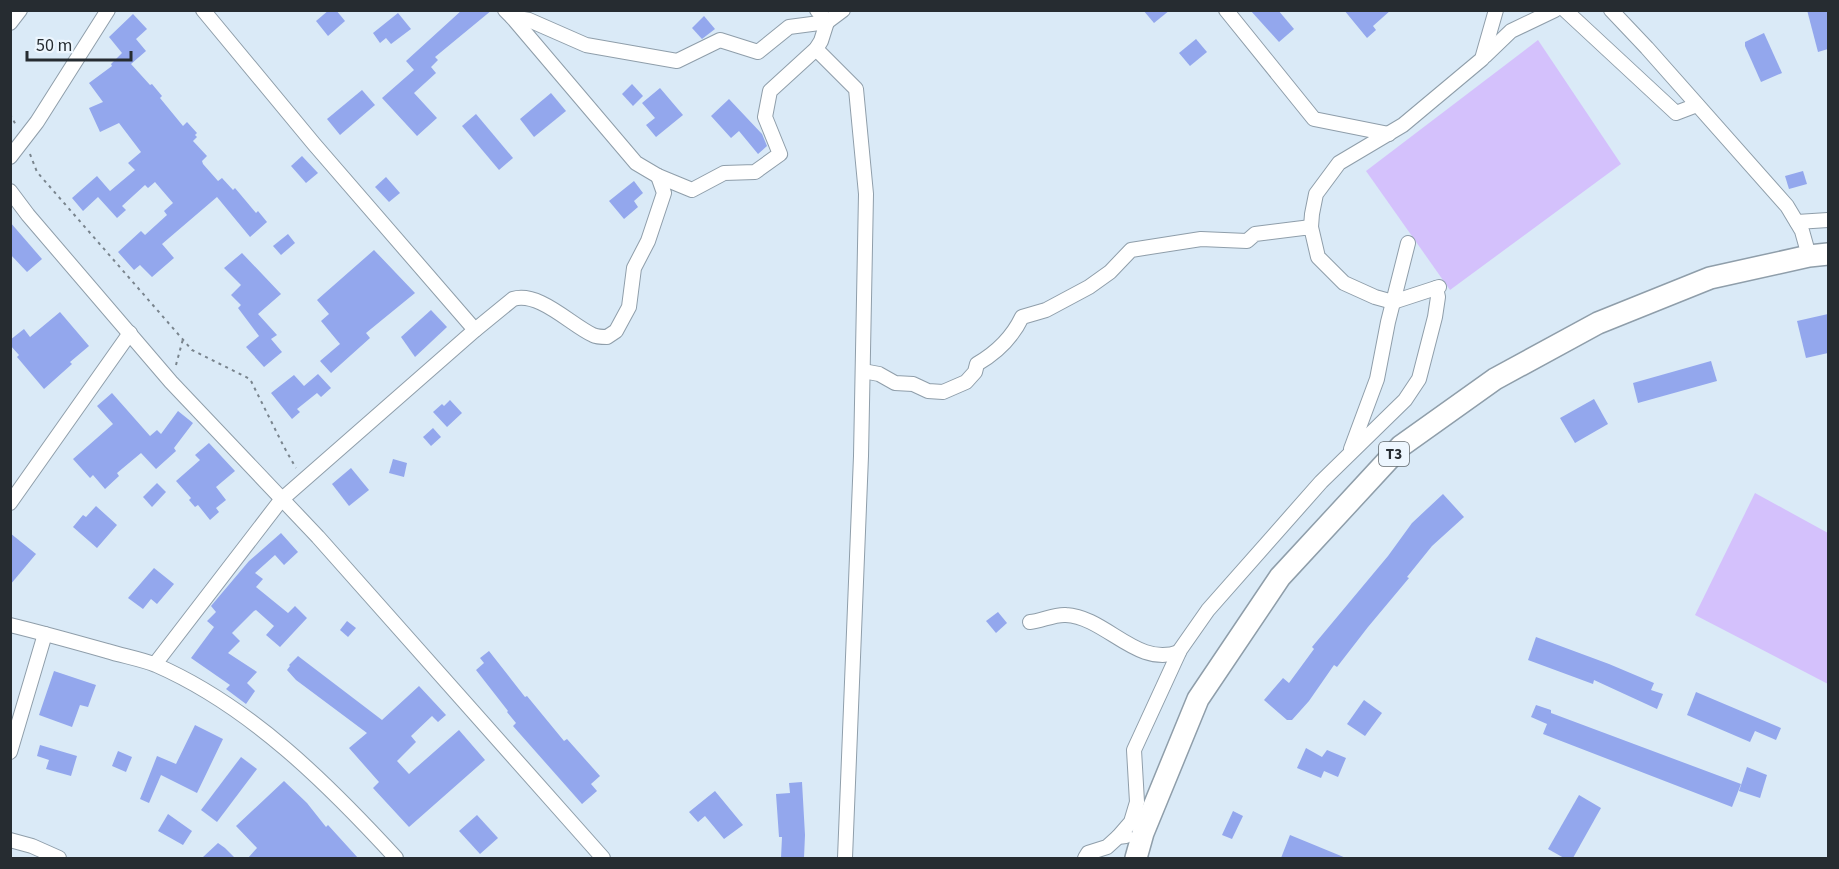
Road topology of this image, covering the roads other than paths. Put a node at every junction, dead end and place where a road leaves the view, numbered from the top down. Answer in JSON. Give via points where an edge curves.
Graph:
{"nodes":[{"id":1,"x":20,"y":10,"type":"edge"},
{"id":2,"x":108,"y":10,"type":"edge"},
{"id":3,"x":203,"y":10,"type":"edge"},
{"id":4,"x":817,"y":10,"type":"edge"},
{"id":5,"x":843,"y":10,"type":"edge"},
{"id":6,"x":1226,"y":10,"type":"edge"},
{"id":7,"x":1497,"y":10,"type":"edge"},
{"id":8,"x":1555,"y":10,"type":"edge"},
{"id":9,"x":1565,"y":10,"type":"edge"},
{"id":10,"x":1611,"y":10,"type":"edge"},
{"id":11,"x":508,"y":14,"type":"edge"},
{"id":12,"x":827,"y":22,"type":"junction"},
{"id":13,"x":10,"y":23,"type":"edge"},
{"id":14,"x":816,"y":49,"type":"junction"},
{"id":15,"x":1482,"y":59,"type":"junction"},
{"id":16,"x":1697,"y":105,"type":"junction"},
{"id":17,"x":1389,"y":134,"type":"junction"},
{"id":18,"x":10,"y":157,"type":"edge"},
{"id":19,"x":658,"y":176,"type":"junction"},
{"id":20,"x":10,"y":191,"type":"edge"},
{"id":21,"x":1828,"y":220,"type":"edge"},
{"id":22,"x":1797,"y":222,"type":"junction"},
{"id":23,"x":1311,"y":227,"type":"junction"},
{"id":24,"x":1408,"y":243,"type":"dead end"},
{"id":25,"x":1819,"y":255,"type":"edge"},
{"id":26,"x":1393,"y":302,"type":"junction"},
{"id":27,"x":475,"y":330,"type":"junction"},
{"id":28,"x":130,"y":333,"type":"junction"},
{"id":29,"x":863,"y":371,"type":"junction"},
{"id":30,"x":1349,"y":454,"type":"junction"},
{"id":31,"x":281,"y":500,"type":"junction"},
{"id":32,"x":10,"y":503,"type":"edge"},
{"id":33,"x":1030,"y":622,"type":"dead end"},
{"id":34,"x":10,"y":625,"type":"edge"},
{"id":35,"x":45,"y":634,"type":"junction"},
{"id":36,"x":1179,"y":652,"type":"junction"},
{"id":37,"x":155,"y":664,"type":"junction"},
{"id":38,"x":10,"y":753,"type":"edge"},
{"id":39,"x":1143,"y":833,"type":"junction"},
{"id":40,"x":1118,"y":837,"type":"junction"},
{"id":41,"x":10,"y":840,"type":"edge"},
{"id":42,"x":59,"y":858,"type":"edge"},
{"id":43,"x":396,"y":858,"type":"edge"},
{"id":44,"x":603,"y":858,"type":"edge"},
{"id":45,"x":844,"y":858,"type":"edge"},
{"id":46,"x":1085,"y":858,"type":"edge"},
{"id":47,"x":1136,"y":858,"type":"edge"}],
"edges":[{"from":1,"to":13,"type":"street"},
{"from":2,"to":18,"type":"street"},
{"from":3,"to":27,"type":"street"},
{"from":4,"to":12,"type":"street"},
{"from":5,"to":12,"type":"street"},
{"from":6,"to":17,"type":"street","via":[[1314,119]]},
{"from":7,"to":15,"type":"street"},
{"from":8,"to":15,"type":"street","via":[[1511,31]]},
{"from":9,"to":16,"type":"street","via":[[1676,113]]},
{"from":10,"to":16,"type":"street"},
{"from":11,"to":12,"type":"street","via":[[586,45],[677,61],[720,40],[758,52],[789,27]]},
{"from":11,"to":19,"type":"street","via":[[636,163]]},
{"from":12,"to":14,"type":"street"},
{"from":14,"to":19,"type":"street","via":[[770,91],[765,117],[780,154],[756,172],[724,173],[692,190]]},
{"from":14,"to":29,"type":"street","via":[[856,89],[866,194]]},
{"from":15,"to":17,"type":"street"},
{"from":16,"to":22,"type":"street"},
{"from":17,"to":23,"type":"street","via":[[1339,163],[1316,194]]},
{"from":19,"to":27,"type":"street","via":[[664,193],[634,268],[629,307],[616,331],[607,337],[594,336],[550,308],[520,297]]},
{"from":20,"to":28,"type":"street"},
{"from":21,"to":22,"type":"street"},
{"from":22,"to":25,"type":"street"},
{"from":23,"to":26,"type":"street","via":[[1318,257],[1344,283]]},
{"from":23,"to":29,"type":"street","via":[[1254,234],[1247,241],[1201,239],[1131,250],[1089,287],[1046,310],[1022,317],[1012,335],[977,364],[966,382],[943,392],[895,383]]},
{"from":24,"to":26,"type":"street"},
{"from":25,"to":39,"type":"highway","number":"T3","via":[[1710,278],[1598,323],[1495,379],[1401,446],[1280,577],[1248,621],[1198,699]]},
{"from":26,"to":30,"type":"street","via":[[1377,379]]},
{"from":26,"to":30,"type":"street","via":[[1438,288],[1419,379],[1405,400]]},
{"from":27,"to":31,"type":"street"},
{"from":28,"to":31,"type":"street"},
{"from":28,"to":32,"type":"street"},
{"from":29,"to":45,"type":"street"},
{"from":30,"to":36,"type":"street","via":[[1208,610]]},
{"from":31,"to":37,"type":"street"},
{"from":31,"to":44,"type":"street"},
{"from":33,"to":36,"type":"street","via":[[1066,614],[1099,626],[1145,651]]},
{"from":34,"to":35,"type":"street"},
{"from":35,"to":37,"type":"street"},
{"from":35,"to":38,"type":"street"},
{"from":36,"to":40,"type":"street","via":[[1134,750],[1137,802],[1131,822]]},
{"from":37,"to":43,"type":"street","via":[[239,714],[273,740]]},
{"from":39,"to":40,"type":"street"},
{"from":39,"to":47,"type":"highway","number":"T3"},
{"from":40,"to":46,"type":"street"},
{"from":41,"to":42,"type":"street"}]}
